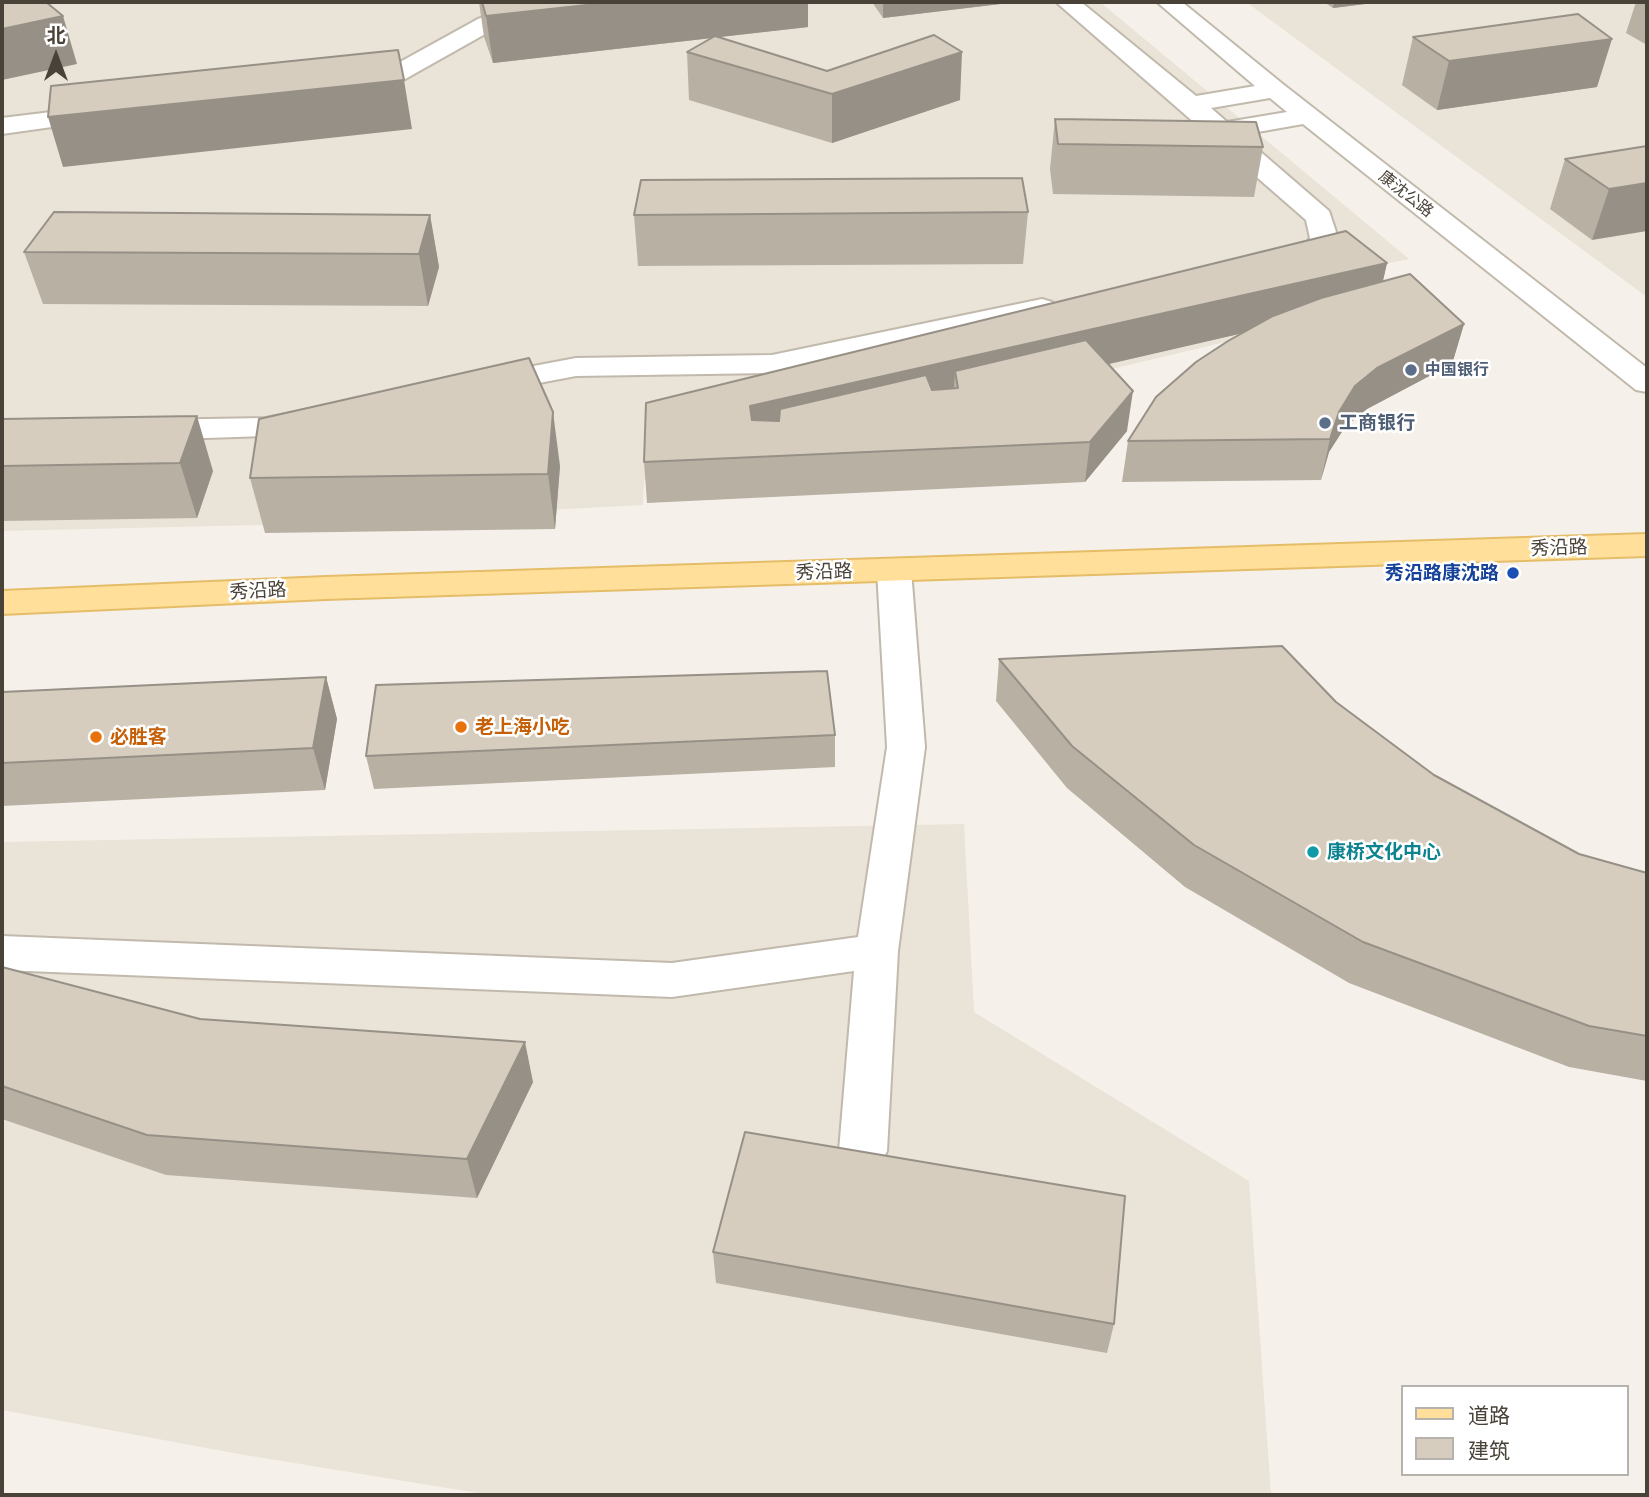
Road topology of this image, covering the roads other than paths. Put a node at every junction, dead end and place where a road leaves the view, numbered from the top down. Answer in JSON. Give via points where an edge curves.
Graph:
{"nodes":[{"id":1,"x":638,"y":2,"type":"edge"},
{"id":2,"x":1067,"y":2,"type":"edge"},
{"id":3,"x":1167,"y":2,"type":"edge"},
{"id":4,"x":327,"y":88,"type":"edge"},
{"id":5,"x":1275,"y":90,"type":"junction"},
{"id":6,"x":1191,"y":104,"type":"junction"},
{"id":7,"x":124,"y":111,"type":"edge"},
{"id":8,"x":1308,"y":116,"type":"junction"},
{"id":9,"x":2,"y":125,"type":"edge"},
{"id":10,"x":1221,"y":131,"type":"junction"},
{"id":11,"x":1260,"y":263,"type":"edge"},
{"id":12,"x":1070,"y":302,"type":"edge"},
{"id":13,"x":1647,"y":383,"type":"edge"},
{"id":14,"x":453,"y":390,"type":"edge"},
{"id":15,"x":333,"y":414,"type":"edge"},
{"id":16,"x":113,"y":430,"type":"edge"},
{"id":17,"x":1647,"y":545,"type":"edge"},
{"id":18,"x":894,"y":570,"type":"junction"},
{"id":19,"x":2,"y":603,"type":"edge"},
{"id":20,"x":877,"y":951,"type":"junction"},
{"id":21,"x":2,"y":953,"type":"edge"},
{"id":22,"x":863,"y":1151,"type":"edge"}],
"edges":[{"from":1,"to":4,"type":"street","via":[[509,16],[388,78]]},
{"from":2,"to":6,"type":"street"},
{"from":3,"to":5,"type":"street","name":"康沈公路"},
{"from":5,"to":6,"type":"street"},
{"from":5,"to":8,"type":"street","name":"康沈公路"},
{"from":6,"to":10,"type":"street"},
{"from":7,"to":9,"type":"street"},
{"from":8,"to":10,"type":"street"},
{"from":8,"to":13,"type":"street","name":"康沈公路"},
{"from":10,"to":11,"type":"street","via":[[1318,217],[1324,238],[1314,252]]},
{"from":12,"to":14,"type":"street","via":[[772,364],[576,367]]},
{"from":15,"to":16,"type":"street","via":[[266,427]]},
{"from":17,"to":18,"type":"main road","name":"秀沿路"},
{"from":18,"to":19,"type":"main road","name":"秀沿路"},
{"from":18,"to":20,"type":"street","via":[[906,747]]},
{"from":20,"to":21,"type":"street","via":[[672,980]]},
{"from":20,"to":22,"type":"street"}]}
